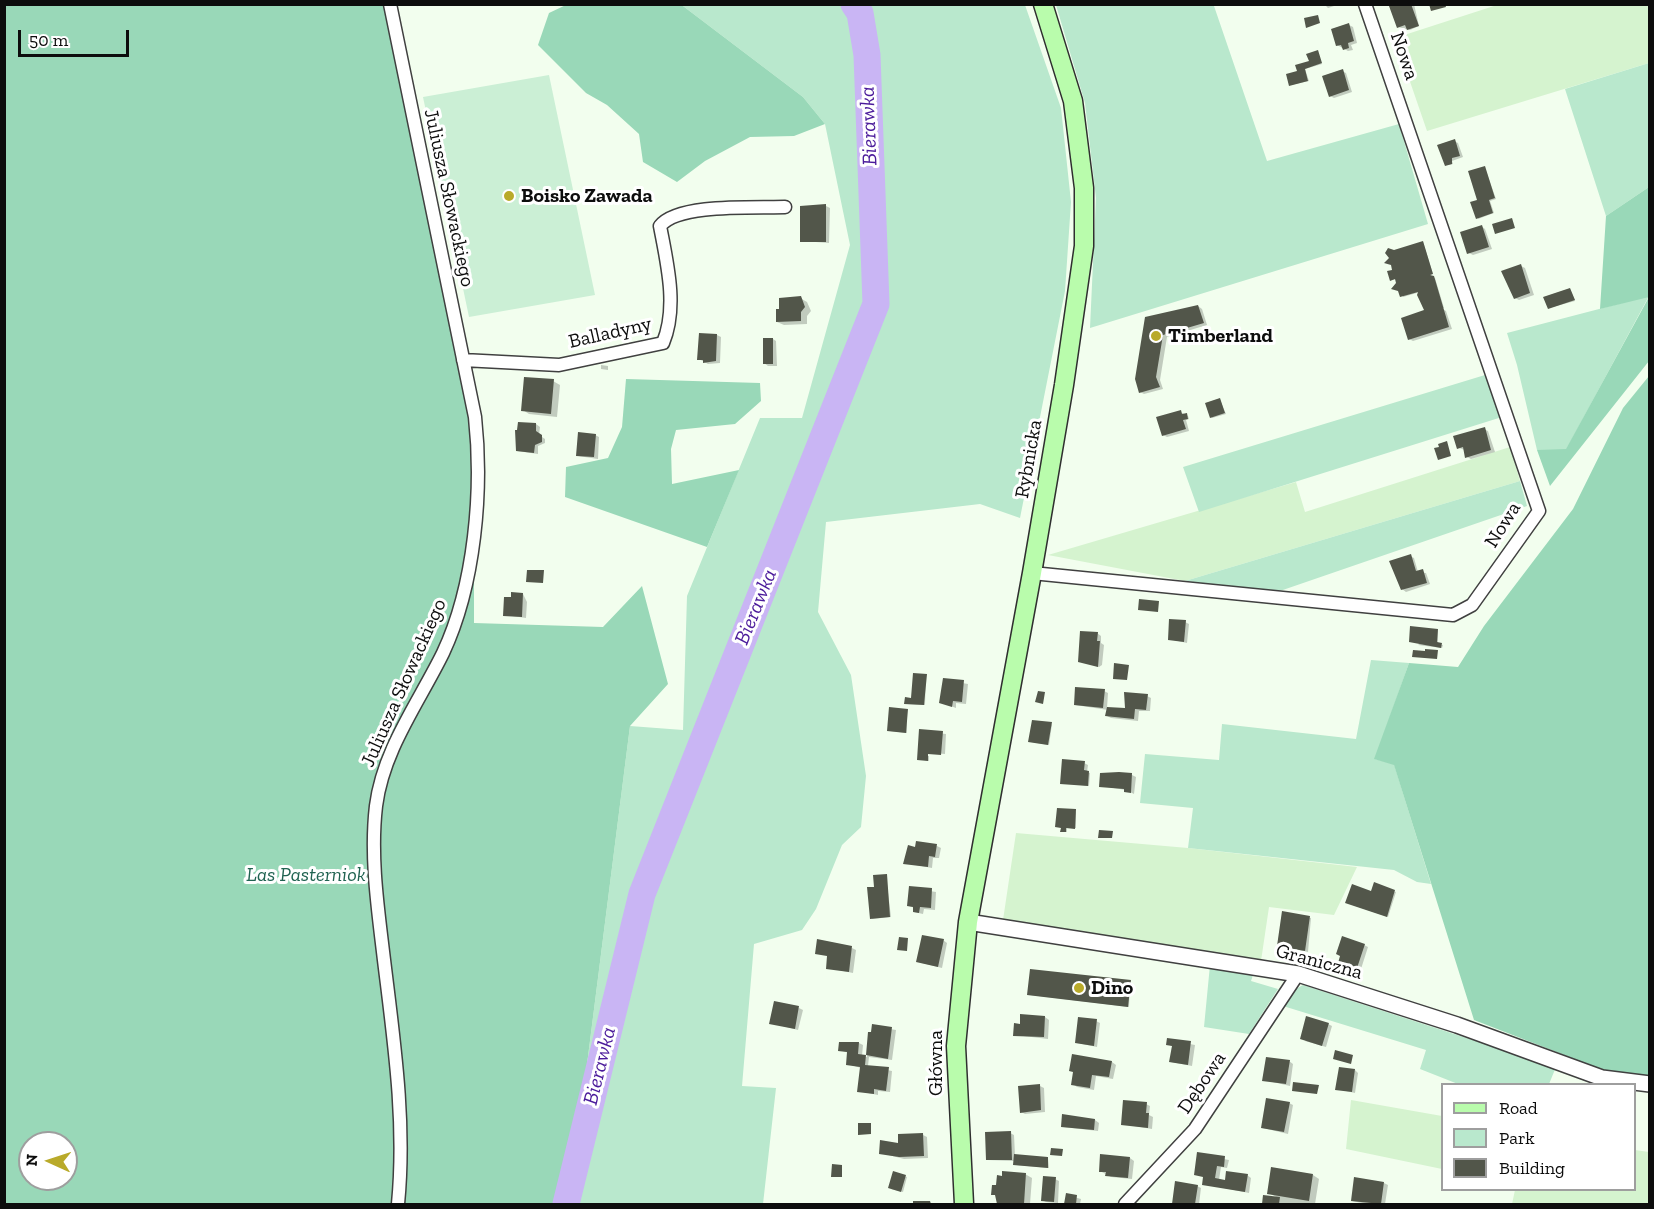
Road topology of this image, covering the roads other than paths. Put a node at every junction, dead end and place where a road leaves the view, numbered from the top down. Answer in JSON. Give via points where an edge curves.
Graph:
{"nodes":[{"id":1,"x":390,"y":4,"type":"edge"},
{"id":2,"x":1043,"y":4,"type":"edge"},
{"id":3,"x":1365,"y":4,"type":"edge"},
{"id":4,"x":785,"y":207,"type":"dead end"},
{"id":5,"x":463,"y":360,"type":"junction"},
{"id":6,"x":1032,"y":573,"type":"junction"},
{"id":7,"x":968,"y":922,"type":"junction"},
{"id":8,"x":1298,"y":974,"type":"junction"},
{"id":9,"x":1650,"y":1084,"type":"edge"},
{"id":10,"x":398,"y":1204,"type":"edge"},
{"id":11,"x":964,"y":1204,"type":"edge"},
{"id":12,"x":1125,"y":1204,"type":"edge"}],
"edges":[{"from":1,"to":5,"type":"street","name":"Juliusza Słowackiego"},
{"from":2,"to":6,"type":"main road","name":"Rybnicka","via":[[1073,101],[1084,188],[1084,246]]},
{"from":3,"to":6,"type":"street","name":"Nowa","via":[[1539,511],[1472,605],[1453,615]]},
{"from":4,"to":5,"type":"street","name":"Balladyny","via":[[684,212],[666,219],[660,226],[671,302],[670,326],[663,343],[559,365]]},
{"from":5,"to":10,"type":"street","name":"Juliusza Słowackiego","via":[[479,452],[476,511],[463,595],[444,652],[389,758],[376,805],[375,876],[399,1086],[402,1141]]},
{"from":6,"to":7,"type":"main road","name":"Rybnicka"},
{"from":7,"to":8,"type":"street","name":"Graniczna"},
{"from":7,"to":11,"type":"main road","name":"Główna","via":[[956,1046]]},
{"from":8,"to":9,"type":"street","name":"Graniczna","via":[[1457,1025],[1602,1078]]},
{"from":8,"to":12,"type":"street","name":"Dębowa","via":[[1195,1129]]}]}
